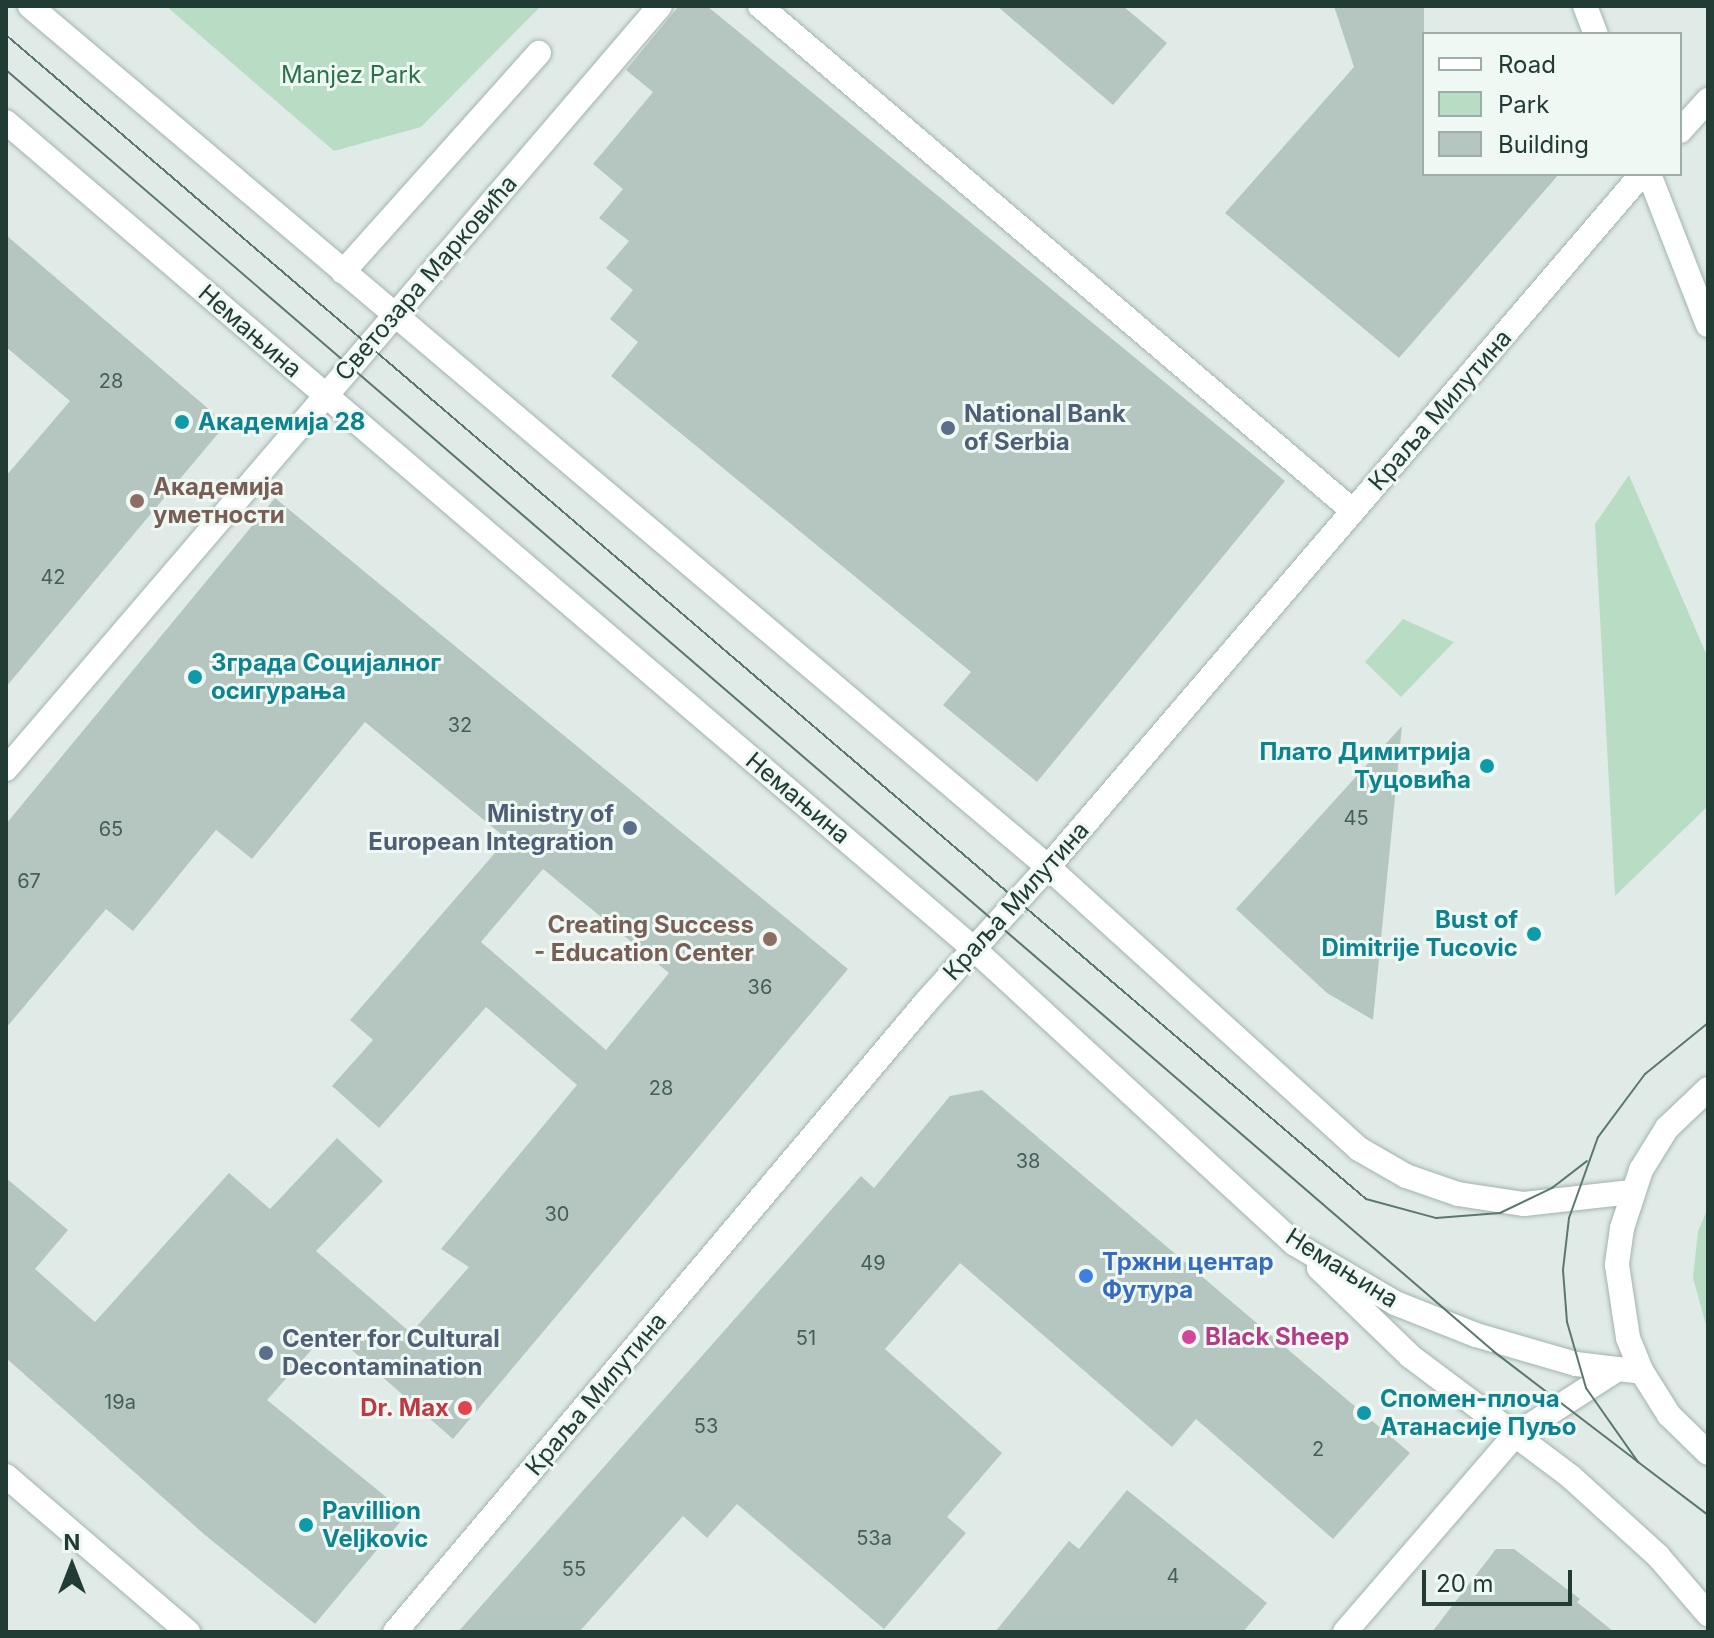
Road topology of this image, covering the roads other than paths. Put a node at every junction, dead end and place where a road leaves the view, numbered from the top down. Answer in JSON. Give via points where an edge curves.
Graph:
{"nodes":[{"id":1,"x":30,"y":6,"type":"edge"},
{"id":2,"x":660,"y":6,"type":"edge"},
{"id":3,"x":760,"y":6,"type":"edge"},
{"id":4,"x":1585,"y":6,"type":"edge"},
{"id":5,"x":1595,"y":32,"type":"edge"},
{"id":6,"x":539,"y":53,"type":"dead end"},
{"id":7,"x":1708,"y":100,"type":"edge"},
{"id":8,"x":6,"y":122,"type":"edge"},
{"id":9,"x":1682,"y":129,"type":"edge"},
{"id":10,"x":1640,"y":176,"type":"edge"},
{"id":11,"x":1650,"y":176,"type":"edge"},
{"id":12,"x":343,"y":272,"type":"junction"},
{"id":13,"x":394,"y":315,"type":"junction"},
{"id":14,"x":1708,"y":325,"type":"edge"},
{"id":15,"x":324,"y":395,"type":"junction"},
{"id":16,"x":1353,"y":511,"type":"junction"},
{"id":17,"x":6,"y":769,"type":"edge"},
{"id":18,"x":1048,"y":867,"type":"junction"},
{"id":19,"x":974,"y":949,"type":"junction"},
{"id":20,"x":1708,"y":1089,"type":"edge"},
{"id":21,"x":1631,"y":1192,"type":"junction"},
{"id":22,"x":1295,"y":1244,"type":"junction"},
{"id":23,"x":1630,"y":1371,"type":"junction"},
{"id":24,"x":1515,"y":1435,"type":"junction"},
{"id":25,"x":1708,"y":1453,"type":"edge"},
{"id":26,"x":6,"y":1476,"type":"edge"},
{"id":27,"x":1708,"y":1614,"type":"edge"},
{"id":28,"x":188,"y":1632,"type":"edge"},
{"id":29,"x":395,"y":1632,"type":"edge"},
{"id":30,"x":1345,"y":1632,"type":"edge"}],
"edges":[{"from":1,"to":12,"type":"main road"},
{"from":2,"to":13,"type":"main road","name":"Светозара Марковића"},
{"from":3,"to":16,"type":"main road"},
{"from":4,"to":5,"type":"main road"},
{"from":6,"to":12,"type":"main road"},
{"from":7,"to":9,"type":"main road"},
{"from":8,"to":15,"type":"main road","name":"Немањина"},
{"from":10,"to":16,"type":"main road","name":"Краља Милутина"},
{"from":11,"to":14,"type":"main road"},
{"from":12,"to":13,"type":"main road"},
{"from":13,"to":15,"type":"main road","name":"Светозара Марковића"},
{"from":13,"to":18,"type":"main road"},
{"from":15,"to":17,"type":"main road","name":"Светозара Марковића"},
{"from":15,"to":19,"type":"main road","name":"Немањина"},
{"from":16,"to":18,"type":"main road","name":"Краља Милутина"},
{"from":18,"to":19,"type":"main road","name":"Краља Милутина"},
{"from":18,"to":21,"type":"main road","via":[[1359,1149],[1406,1176],[1458,1194],[1524,1204]]},
{"from":19,"to":22,"type":"main road","name":"Немањина"},
{"from":19,"to":29,"type":"main road","name":"Краља Милутина"},
{"from":20,"to":21,"type":"main road","via":[[1667,1128]]},
{"from":21,"to":23,"type":"main road","via":[[1617,1265]]},
{"from":22,"to":23,"type":"main road","name":"Немањина","via":[[1395,1303],[1476,1335],[1576,1364]]},
{"from":22,"to":24,"type":"main road","via":[[1410,1356]]},
{"from":23,"to":24,"type":"main road"},
{"from":23,"to":25,"type":"main road"},
{"from":24,"to":27,"type":"main road","via":[[1571,1477],[1658,1556]]},
{"from":24,"to":30,"type":"main road"},
{"from":26,"to":28,"type":"main road"}]}
